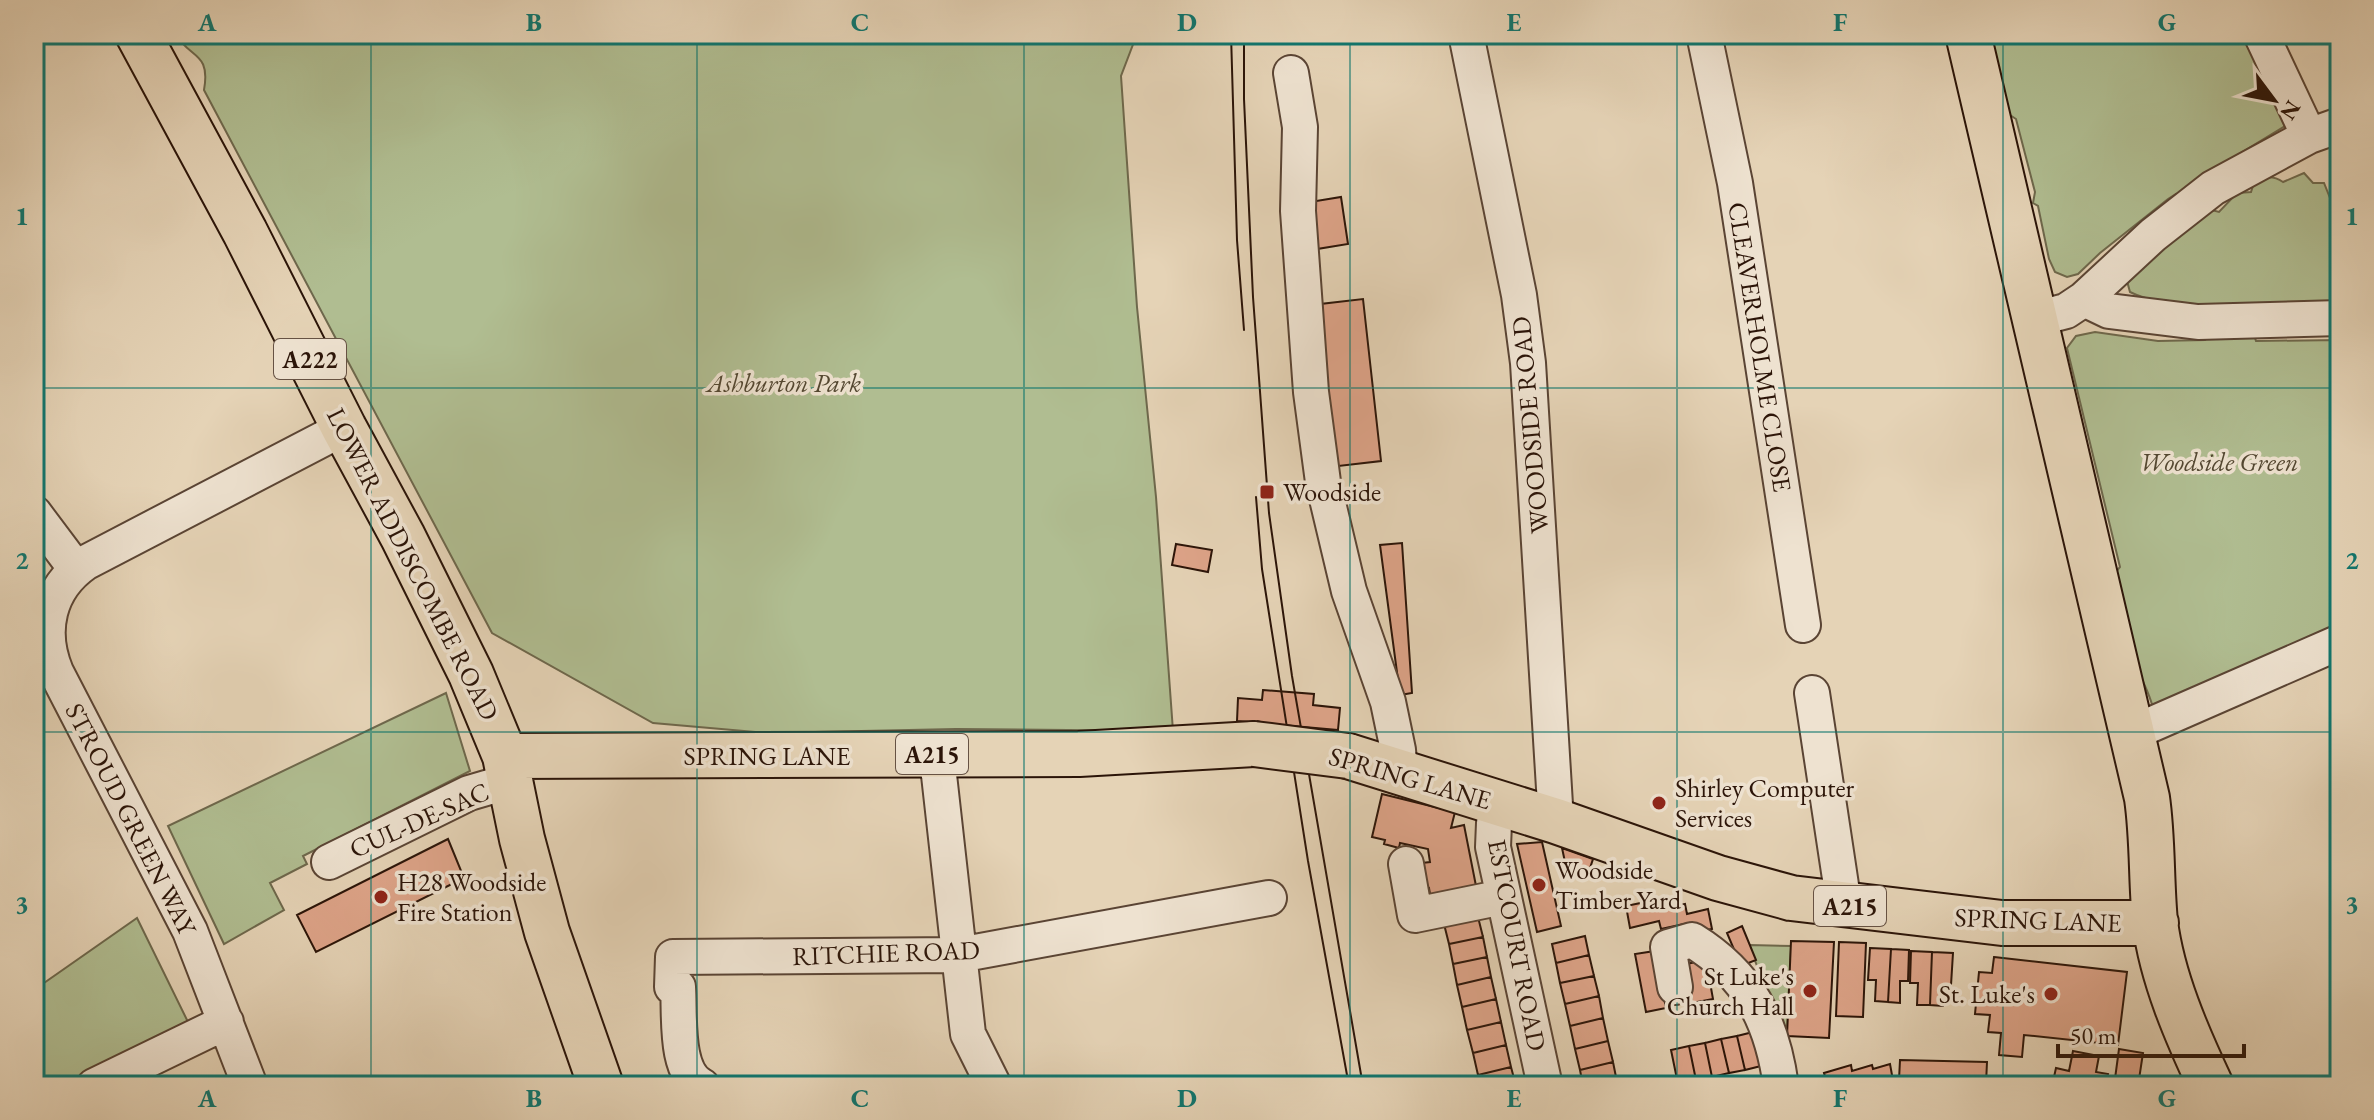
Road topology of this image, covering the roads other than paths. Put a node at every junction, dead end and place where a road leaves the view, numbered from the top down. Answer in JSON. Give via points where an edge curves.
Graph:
{"nodes":[{"id":1,"x":138,"y":34,"type":"edge"},
{"id":2,"x":1466,"y":34,"type":"edge"},
{"id":3,"x":1704,"y":34,"type":"edge"},
{"id":4,"x":1968,"y":34,"type":"edge"},
{"id":5,"x":2261,"y":34,"type":"edge"},
{"id":6,"x":1291,"y":73,"type":"dead end"},
{"id":7,"x":2325,"y":130,"type":"edge"},
{"id":8,"x":2084,"y":299,"type":"junction"},
{"id":9,"x":2340,"y":318,"type":"edge"},
{"id":10,"x":2035,"y":319,"type":"junction"},
{"id":11,"x":344,"y":428,"type":"junction"},
{"id":12,"x":34,"y":513,"type":"edge"},
{"id":13,"x":76,"y":569,"type":"junction"},
{"id":14,"x":1803,"y":625,"type":"dead end"},
{"id":15,"x":2340,"y":642,"type":"edge"},
{"id":16,"x":43,"y":670,"type":"edge"},
{"id":17,"x":1812,"y":693,"type":"dead end"},
{"id":18,"x":2132,"y":730,"type":"junction"},
{"id":19,"x":933,"y":754,"type":"junction"},
{"id":20,"x":508,"y":769,"type":"junction"},
{"id":21,"x":1400,"y":772,"type":"junction"},
{"id":22,"x":1500,"y":804,"type":"junction"},
{"id":23,"x":1556,"y":821,"type":"junction"},
{"id":24,"x":329,"y":862,"type":"dead end"},
{"id":25,"x":1406,"y":864,"type":"dead end"},
{"id":26,"x":1503,"y":897,"type":"junction"},
{"id":27,"x":1269,"y":898,"type":"dead end"},
{"id":28,"x":1844,"y":905,"type":"junction"},
{"id":29,"x":2156,"y":923,"type":"junction"},
{"id":30,"x":959,"y":955,"type":"junction"},
{"id":31,"x":1675,"y":987,"type":"dead end"},
{"id":32,"x":226,"y":1022,"type":"junction"},
{"id":33,"x":94,"y":1086,"type":"edge"},
{"id":34,"x":250,"y":1086,"type":"edge"},
{"id":35,"x":601,"y":1086,"type":"edge"},
{"id":36,"x":702,"y":1086,"type":"edge"},
{"id":37,"x":994,"y":1086,"type":"edge"},
{"id":38,"x":1545,"y":1086,"type":"edge"},
{"id":39,"x":1781,"y":1086,"type":"edge"},
{"id":40,"x":2211,"y":1086,"type":"edge"}],
"edges":[{"from":1,"to":11,"type":"main road","name":"LOWER ADDISCOMBE ROAD","number":"A222"},
{"from":2,"to":23,"type":"street","name":"WOODSIDE ROAD","via":[[1528,363]]},
{"from":3,"to":14,"type":"street","name":"CLEAVERHOLME CLOSE","via":[[1735,183]]},
{"from":4,"to":10,"type":"main road"},
{"from":5,"to":7,"type":"street"},
{"from":6,"to":21,"type":"street","via":[[1300,127],[1298,211],[1310,377],[1323,482],[1349,591],[1388,702]]},
{"from":7,"to":8,"type":"street","via":[[2213,188]]},
{"from":8,"to":9,"type":"street","via":[[2109,311],[2198,322]]},
{"from":8,"to":10,"type":"street","via":[[2066,311]]},
{"from":10,"to":18,"type":"main road"},
{"from":11,"to":13,"type":"street","name":"STROUD GREEN WAY"},
{"from":11,"to":20,"type":"main road","name":"LOWER ADDISCOMBE ROAD","number":"A222","via":[[464,660]]},
{"from":12,"to":13,"type":"street"},
{"from":13,"to":16,"type":"street","name":"STROUD GREEN WAY","via":[[51,604]]},
{"from":15,"to":18,"type":"street"},
{"from":16,"to":32,"type":"street","name":"STROUD GREEN WAY","via":[[190,931]]},
{"from":17,"to":28,"type":"street"},
{"from":18,"to":29,"type":"main road","via":[[2151,825]]},
{"from":19,"to":20,"type":"main road","name":"SPRING LANE","number":"A215"},
{"from":19,"to":21,"type":"main road","name":"SPRING LANE","number":"A215","bridge":true,"via":[[1079,754],[1254,744],[1348,756]]},
{"from":19,"to":30,"type":"street"},
{"from":20,"to":24,"type":"street","name":"CUL-DE-SAC"},
{"from":20,"to":35,"type":"main road","number":"A222","via":[[547,932]]},
{"from":21,"to":22,"type":"main road","name":"SPRING LANE","number":"A215"},
{"from":22,"to":23,"type":"main road","name":"SPRING LANE","number":"A215"},
{"from":22,"to":26,"type":"street","name":"ESTCOURT ROAD","via":[[1493,847]]},
{"from":23,"to":28,"type":"main road","name":"SPRING LANE","number":"A215","via":[[1718,878],[1791,898]]},
{"from":25,"to":26,"type":"street","via":[[1415,915]]},
{"from":26,"to":38,"type":"street","name":"ESTCOURT ROAD"},
{"from":27,"to":30,"type":"street","name":"RITCHIE ROAD"},
{"from":28,"to":29,"type":"main road","name":"SPRING LANE","number":"A215","via":[[2002,923]]},
{"from":29,"to":40,"type":"main road","via":[[2176,1002]]},
{"from":30,"to":36,"type":"street","name":"RITCHIE ROAD","via":[[673,957],[683,1062],[689,1078]]},
{"from":30,"to":37,"type":"street","via":[[968,1034]]},
{"from":31,"to":39,"type":"street","via":[[1668,947],[1692,940],[1716,955],[1759,1006],[1776,1050]]},
{"from":32,"to":33,"type":"street"},
{"from":32,"to":34,"type":"street","name":"STROUD GREEN WAY"}]}
